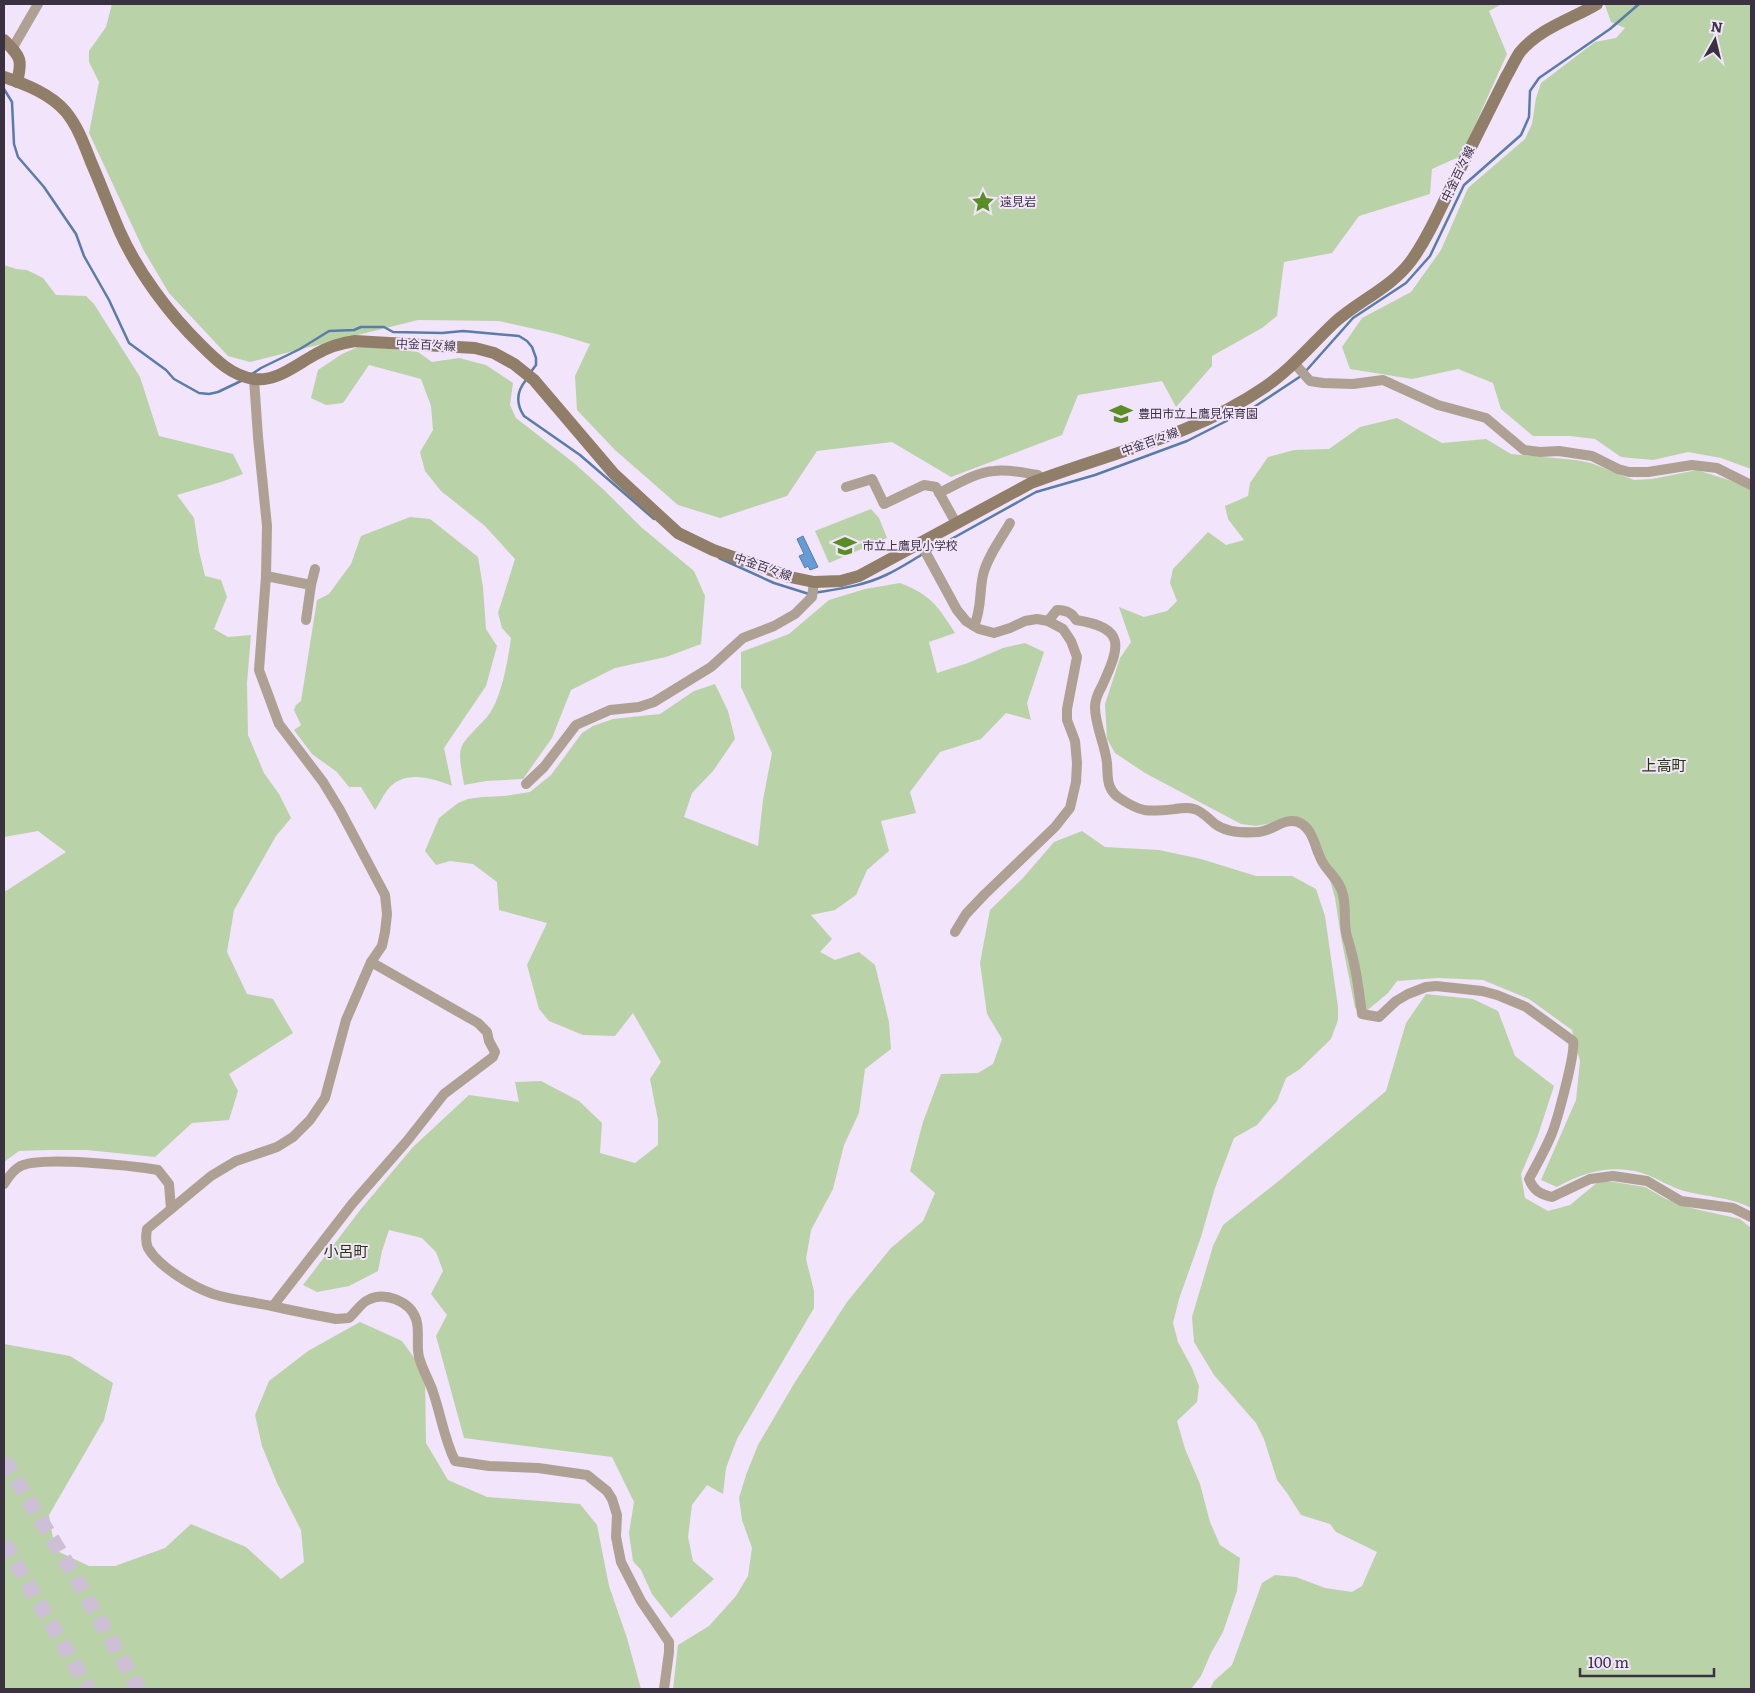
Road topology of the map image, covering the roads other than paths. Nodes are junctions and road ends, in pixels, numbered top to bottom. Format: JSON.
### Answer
{"nodes":[{"id":1,"x":38,"y":4,"type":"edge"},
{"id":2,"x":1597,"y":4,"type":"edge"},
{"id":3,"x":8,"y":44,"type":"edge"},
{"id":4,"x":9,"y":79,"type":"edge"},
{"id":5,"x":1296,"y":366,"type":"junction"},
{"id":6,"x":254,"y":379,"type":"junction"},
{"id":7,"x":1040,"y":480,"type":"junction"},
{"id":8,"x":1751,"y":484,"type":"edge"},
{"id":9,"x":846,"y":487,"type":"dead end"},
{"id":10,"x":939,"y":493,"type":"junction"},
{"id":11,"x":956,"y":523,"type":"junction"},
{"id":12,"x":1010,"y":523,"type":"dead end"},
{"id":13,"x":921,"y":544,"type":"junction"},
{"id":14,"x":315,"y":569,"type":"dead end"},
{"id":15,"x":266,"y":576,"type":"junction"},
{"id":16,"x":814,"y":584,"type":"junction"},
{"id":17,"x":311,"y":586,"type":"junction"},
{"id":18,"x":306,"y":620,"type":"dead end"},
{"id":19,"x":1048,"y":621,"type":"junction"},
{"id":20,"x":974,"y":626,"type":"junction"},
{"id":21,"x":526,"y":784,"type":"dead end"},
{"id":22,"x":955,"y":932,"type":"dead end"},
{"id":23,"x":372,"y":962,"type":"junction"},
{"id":24,"x":4,"y":1184,"type":"edge"},
{"id":25,"x":172,"y":1209,"type":"junction"},
{"id":26,"x":1751,"y":1217,"type":"edge"},
{"id":27,"x":272,"y":1306,"type":"junction"},
{"id":28,"x":664,"y":1689,"type":"edge"}],
"edges":[{"from":1,"to":3,"type":"street"},
{"from":2,"to":5,"type":"main road","name":"中金百々線"},
{"from":3,"to":4,"type":"main road"},
{"from":4,"to":6,"type":"main road","name":"中金百々線"},
{"from":5,"to":7,"type":"main road","name":"中金百々線"},
{"from":5,"to":8,"type":"street"},
{"from":6,"to":15,"type":"street"},
{"from":6,"to":16,"type":"main road","name":"中金百々線"},
{"from":7,"to":10,"type":"street"},
{"from":7,"to":11,"type":"main road","name":"中金百々線"},
{"from":9,"to":10,"type":"street"},
{"from":10,"to":11,"type":"street"},
{"from":11,"to":13,"type":"main road","name":"中金百々線"},
{"from":12,"to":20,"type":"street"},
{"from":13,"to":16,"type":"main road","name":"中金百々線"},
{"from":13,"to":20,"type":"street"},
{"from":14,"to":17,"type":"street"},
{"from":15,"to":17,"type":"street"},
{"from":15,"to":23,"type":"street"},
{"from":16,"to":21,"type":"street"},
{"from":17,"to":18,"type":"street"},
{"from":19,"to":20,"type":"street"},
{"from":19,"to":22,"type":"street"},
{"from":19,"to":26,"type":"street"},
{"from":23,"to":25,"type":"street"},
{"from":23,"to":27,"type":"street"},
{"from":24,"to":25,"type":"street"},
{"from":25,"to":27,"type":"street"},
{"from":27,"to":28,"type":"street"}]}
